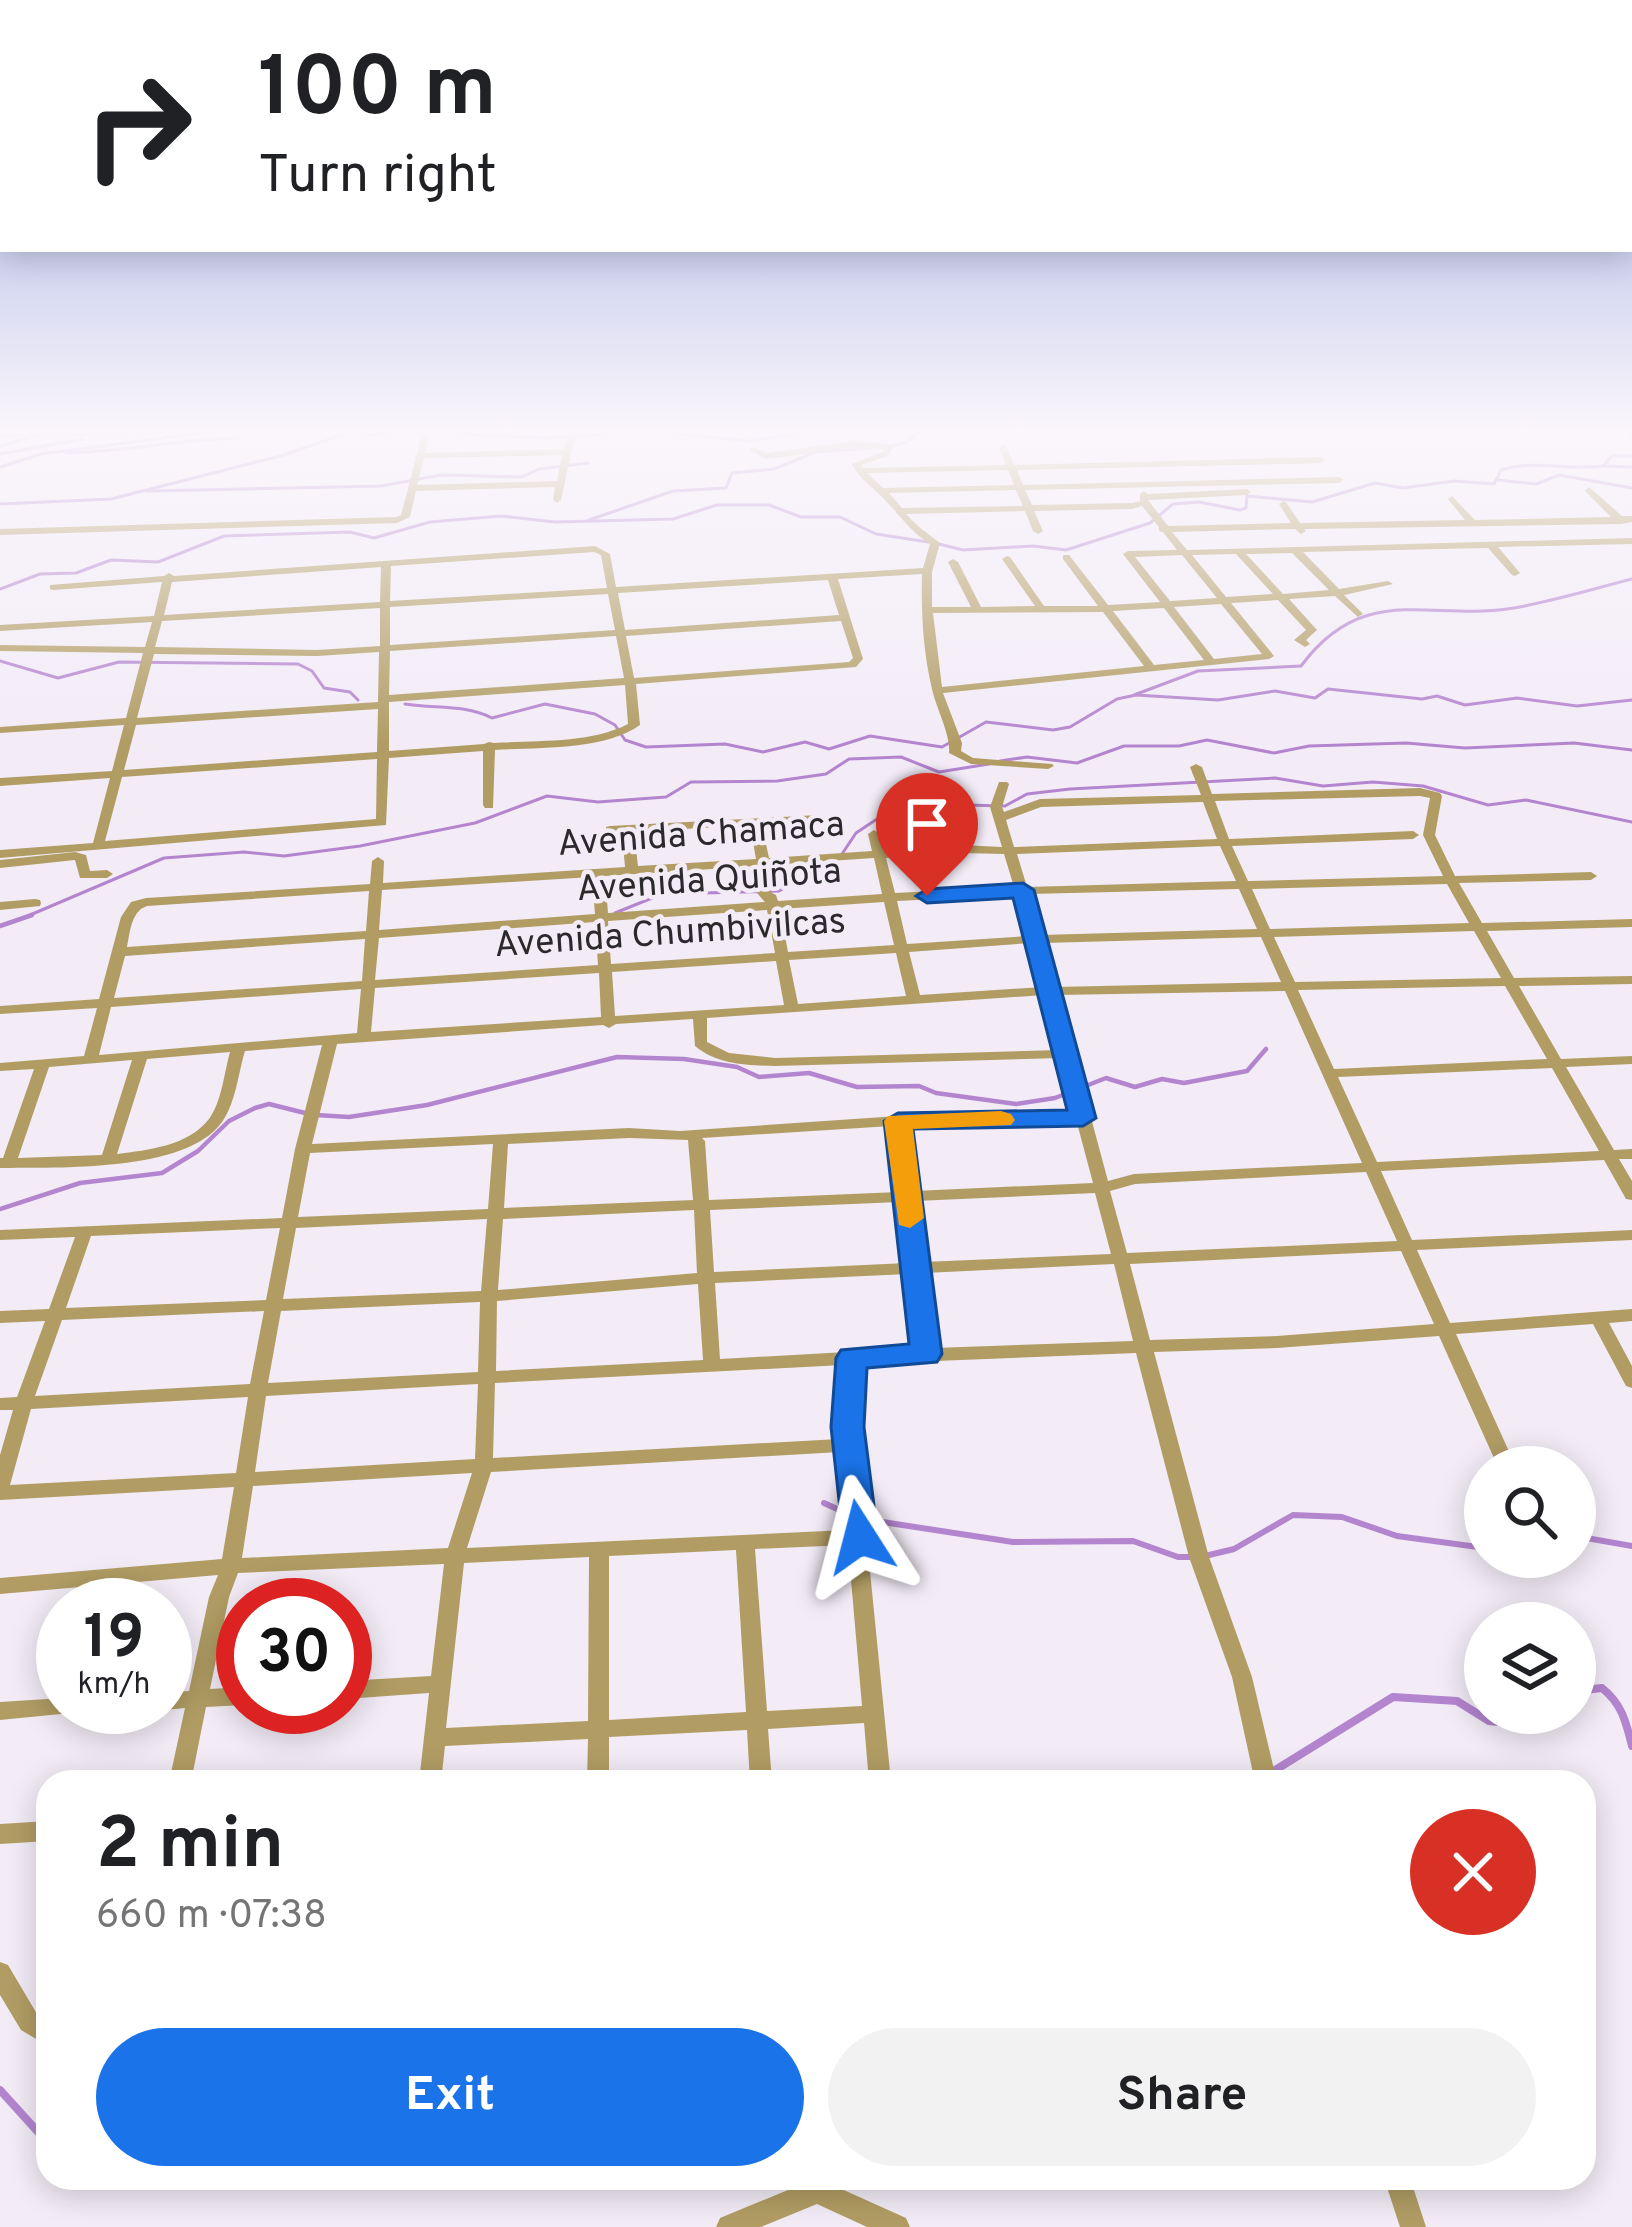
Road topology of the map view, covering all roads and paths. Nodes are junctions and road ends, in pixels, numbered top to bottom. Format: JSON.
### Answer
{"nodes":[{"id":1,"x":921,"y":534,"type":"edge"},
{"id":2,"x":1166,"y":534,"type":"edge"},
{"id":3,"x":1303,"y":534,"type":"edge"},
{"id":4,"x":1482,"y":534,"type":"edge"},
{"id":5,"x":1632,"y":536,"type":"edge"},
{"id":6,"x":1491,"y":544,"type":"junction"},
{"id":7,"x":1294,"y":549,"type":"junction"},
{"id":8,"x":1312,"y":549,"type":"junction"},
{"id":9,"x":1238,"y":550,"type":"junction"},
{"id":10,"x":1182,"y":552,"type":"junction"},
{"id":11,"x":1066,"y":557,"type":"dead end"},
{"id":12,"x":1007,"y":559,"type":"dead end"},
{"id":13,"x":386,"y":562,"type":"junction"},
{"id":14,"x":952,"y":562,"type":"dead end"},
{"id":15,"x":927,"y":571,"type":"junction"},
{"id":16,"x":1514,"y":573,"type":"dead end"},
{"id":17,"x":169,"y":575,"type":"junction"},
{"id":18,"x":832,"y":576,"type":"junction"},
{"id":19,"x":1388,"y":584,"type":"dead end"},
{"id":20,"x":53,"y":586,"type":"dead end"},
{"id":21,"x":612,"y":590,"type":"junction"},
{"id":22,"x":1337,"y":592,"type":"junction"},
{"id":23,"x":1281,"y":597,"type":"junction"},
{"id":24,"x":1222,"y":601,"type":"junction"},
{"id":25,"x":386,"y":604,"type":"junction"},
{"id":26,"x":1167,"y":605,"type":"junction"},
{"id":27,"x":977,"y":609,"type":"junction"},
{"id":28,"x":1106,"y":609,"type":"junction"},
{"id":29,"x":928,"y":610,"type":"junction"},
{"id":30,"x":1042,"y":610,"type":"junction"},
{"id":31,"x":1358,"y":614,"type":"dead end"},
{"id":32,"x":158,"y":618,"type":"junction"},
{"id":33,"x":847,"y":618,"type":"junction"},
{"id":34,"x":0,"y":628,"type":"edge"},
{"id":35,"x":620,"y":633,"type":"junction"},
{"id":36,"x":1305,"y":644,"type":"dead end"},
{"id":37,"x":0,"y":648,"type":"edge"},
{"id":38,"x":147,"y":649,"type":"junction"},
{"id":39,"x":386,"y":649,"type":"junction"},
{"id":40,"x":1212,"y":663,"type":"junction"},
{"id":41,"x":1152,"y":669,"type":"junction"},
{"id":42,"x":626,"y":680,"type":"junction"},
{"id":43,"x":940,"y":690,"type":"junction"},
{"id":44,"x":385,"y":702,"type":"junction"},
{"id":45,"x":130,"y":721,"type":"junction"},
{"id":46,"x":0,"y":730,"type":"edge"},
{"id":47,"x":489,"y":746,"type":"junction"},
{"id":48,"x":386,"y":754,"type":"junction"},
{"id":49,"x":1048,"y":766,"type":"dead end"},
{"id":50,"x":1196,"y":767,"type":"dead end"},
{"id":51,"x":118,"y":774,"type":"junction"},
{"id":52,"x":0,"y":782,"type":"edge"},
{"id":53,"x":1004,"y":784,"type":"dead end"},
{"id":54,"x":1206,"y":798,"type":"junction"},
{"id":55,"x":489,"y":805,"type":"dead end"},
{"id":56,"x":816,"y":818,"type":"dead end"},
{"id":57,"x":999,"y":818,"type":"junction"},
{"id":58,"x":755,"y":823,"type":"junction"},
{"id":59,"x":610,"y":830,"type":"dead end"},
{"id":60,"x":628,"y":830,"type":"junction"},
{"id":61,"x":874,"y":834,"type":"dead end"},
{"id":62,"x":1413,"y":835,"type":"dead end"},
{"id":63,"x":1224,"y":841,"type":"junction"},
{"id":64,"x":98,"y":846,"type":"junction"},
{"id":65,"x":1010,"y":851,"type":"junction"},
{"id":66,"x":0,"y":854,"type":"edge"},
{"id":67,"x":880,"y":855,"type":"junction"},
{"id":68,"x":379,"y":861,"type":"dead end"},
{"id":69,"x":763,"y":861,"type":"junction"},
{"id":70,"x":0,"y":864,"type":"edge"},
{"id":71,"x":632,"y":870,"type":"junction"},
{"id":72,"x":598,"y":872,"type":"junction"},
{"id":73,"x":107,"y":874,"type":"dead end"},
{"id":74,"x":1591,"y":876,"type":"dead end"},
{"id":75,"x":1451,"y":880,"type":"junction"},
{"id":76,"x":1247,"y":885,"type":"junction"},
{"id":77,"x":374,"y":887,"type":"junction"},
{"id":78,"x":1023,"y":890,"type":"junction"},
{"id":79,"x":889,"y":900,"type":"junction"},
{"id":80,"x":35,"y":903,"type":"dead end"},
{"id":81,"x":0,"y":906,"type":"edge"},
{"id":82,"x":772,"y":906,"type":"junction"},
{"id":83,"x":599,"y":920,"type":"junction"},
{"id":84,"x":1632,"y":923,"type":"edge"},
{"id":85,"x":1475,"y":925,"type":"junction"},
{"id":86,"x":1269,"y":932,"type":"junction"},
{"id":87,"x":370,"y":935,"type":"junction"},
{"id":88,"x":1036,"y":939,"type":"junction"},
{"id":89,"x":898,"y":950,"type":"junction"},
{"id":90,"x":119,"y":952,"type":"junction"},
{"id":91,"x":781,"y":956,"type":"junction"},
{"id":92,"x":604,"y":970,"type":"junction"},
{"id":93,"x":1632,"y":980,"type":"edge"},
{"id":94,"x":1508,"y":982,"type":"junction"},
{"id":95,"x":369,"y":985,"type":"junction"},
{"id":96,"x":1293,"y":986,"type":"junction"},
{"id":97,"x":1048,"y":991,"type":"junction"},
{"id":98,"x":914,"y":1000,"type":"junction"},
{"id":99,"x":103,"y":1004,"type":"junction"},
{"id":100,"x":792,"y":1009,"type":"junction"},
{"id":101,"x":0,"y":1010,"type":"edge"},
{"id":102,"x":700,"y":1016,"type":"junction"},
{"id":103,"x":609,"y":1024,"type":"junction"},
{"id":104,"x":364,"y":1037,"type":"junction"},
{"id":105,"x":329,"y":1042,"type":"junction"},
{"id":106,"x":238,"y":1050,"type":"junction"},
{"id":107,"x":1065,"y":1054,"type":"junction"},
{"id":108,"x":140,"y":1058,"type":"junction"},
{"id":109,"x":89,"y":1060,"type":"junction"},
{"id":110,"x":1632,"y":1060,"type":"edge"},
{"id":111,"x":1555,"y":1063,"type":"junction"},
{"id":112,"x":43,"y":1064,"type":"junction"},
{"id":113,"x":0,"y":1067,"type":"edge"},
{"id":114,"x":1332,"y":1073,"type":"junction"},
{"id":115,"x":1083,"y":1118,"type":"junction"},
{"id":116,"x":898,"y":1121,"type":"junction"},
{"id":117,"x":685,"y":1133,"type":"junction"},
{"id":118,"x":502,"y":1139,"type":"junction"},
{"id":119,"x":303,"y":1149,"type":"junction"},
{"id":120,"x":1632,"y":1154,"type":"edge"},
{"id":121,"x":1609,"y":1155,"type":"junction"},
{"id":122,"x":109,"y":1156,"type":"junction"},
{"id":123,"x":5,"y":1163,"type":"edge"},
{"id":124,"x":1373,"y":1165,"type":"junction"},
{"id":125,"x":1102,"y":1188,"type":"junction"},
{"id":126,"x":907,"y":1196,"type":"junction"},
{"id":127,"x":1632,"y":1196,"type":"edge"},
{"id":128,"x":698,"y":1206,"type":"junction"},
{"id":129,"x":497,"y":1213,"type":"junction"},
{"id":130,"x":289,"y":1222,"type":"junction"},
{"id":131,"x":85,"y":1231,"type":"junction"},
{"id":132,"x":0,"y":1235,"type":"edge"},
{"id":133,"x":1632,"y":1235,"type":"edge"},
{"id":134,"x":1409,"y":1246,"type":"junction"},
{"id":135,"x":1121,"y":1262,"type":"junction"},
{"id":136,"x":916,"y":1269,"type":"junction"},
{"id":137,"x":704,"y":1278,"type":"junction"},
{"id":138,"x":489,"y":1296,"type":"junction"},
{"id":139,"x":274,"y":1304,"type":"junction"},
{"id":140,"x":55,"y":1315,"type":"junction"},
{"id":141,"x":1632,"y":1315,"type":"edge"},
{"id":142,"x":0,"y":1317,"type":"edge"},
{"id":143,"x":1598,"y":1318,"type":"junction"},
{"id":144,"x":1446,"y":1331,"type":"junction"},
{"id":145,"x":1143,"y":1348,"type":"junction"},
{"id":146,"x":926,"y":1354,"type":"junction"},
{"id":147,"x":852,"y":1358,"type":"junction"},
{"id":148,"x":712,"y":1367,"type":"junction"},
{"id":149,"x":487,"y":1378,"type":"junction"},
{"id":150,"x":1632,"y":1382,"type":"edge"},
{"id":151,"x":257,"y":1390,"type":"junction"},
{"id":152,"x":24,"y":1403,"type":"junction"},
{"id":153,"x":0,"y":1404,"type":"edge"},
{"id":154,"x":849,"y":1445,"type":"junction"},
{"id":155,"x":1498,"y":1446,"type":"edge"},
{"id":156,"x":484,"y":1466,"type":"junction"},
{"id":157,"x":244,"y":1480,"type":"junction"},
{"id":158,"x":0,"y":1490,"type":"edge"},
{"id":159,"x":860,"y":1537,"type":"junction"},
{"id":160,"x":745,"y":1542,"type":"junction"},
{"id":161,"x":599,"y":1549,"type":"junction"},
{"id":162,"x":455,"y":1556,"type":"junction"},
{"id":163,"x":231,"y":1566,"type":"junction"},
{"id":164,"x":0,"y":1586,"type":"edge"},
{"id":165,"x":441,"y":1684,"type":"junction"},
{"id":166,"x":372,"y":1688,"type":"edge"},
{"id":167,"x":216,"y":1698,"type":"edge"},
{"id":168,"x":192,"y":1699,"type":"edge"},
{"id":169,"x":198,"y":1699,"type":"junction"},
{"id":170,"x":36,"y":1709,"type":"edge"},
{"id":171,"x":0,"y":1711,"type":"edge"},
{"id":172,"x":874,"y":1714,"type":"junction"},
{"id":173,"x":757,"y":1720,"type":"junction"},
{"id":174,"x":598,"y":1729,"type":"junction"},
{"id":175,"x":435,"y":1738,"type":"junction"},
{"id":176,"x":183,"y":1770,"type":"edge"},
{"id":177,"x":431,"y":1770,"type":"edge"},
{"id":178,"x":598,"y":1770,"type":"edge"},
{"id":179,"x":760,"y":1770,"type":"edge"},
{"id":180,"x":879,"y":1770,"type":"edge"},
{"id":181,"x":1263,"y":1770,"type":"edge"},
{"id":182,"x":36,"y":1832,"type":"edge"},
{"id":183,"x":0,"y":1834,"type":"edge"},
{"id":184,"x":0,"y":1972,"type":"edge"},
{"id":185,"x":36,"y":2026,"type":"edge"},
{"id":186,"x":1400,"y":2190,"type":"edge"},
{"id":187,"x":729,"y":2227,"type":"edge"},
{"id":188,"x":897,"y":2227,"type":"edge"},
{"id":189,"x":1413,"y":2227,"type":"edge"}],
"edges":[{"from":1,"to":15,"type":"street"},
{"from":2,"to":10,"type":"street"},
{"from":3,"to":8,"type":"street"},
{"from":4,"to":6,"type":"street"},
{"from":5,"to":6,"type":"street"},
{"from":6,"to":8,"type":"street"},
{"from":6,"to":16,"type":"street"},
{"from":7,"to":8,"type":"street"},
{"from":7,"to":9,"type":"street"},
{"from":7,"to":22,"type":"street"},
{"from":9,"to":10,"type":"street"},
{"from":9,"to":23,"type":"street"},
{"from":10,"to":24,"type":"street"},
{"from":10,"to":26,"type":"street"},
{"from":11,"to":28,"type":"street"},
{"from":12,"to":30,"type":"street"},
{"from":13,"to":17,"type":"street"},
{"from":13,"to":21,"type":"street"},
{"from":13,"to":25,"type":"street"},
{"from":14,"to":27,"type":"street"},
{"from":15,"to":18,"type":"street"},
{"from":15,"to":29,"type":"street"},
{"from":17,"to":20,"type":"street"},
{"from":17,"to":32,"type":"street"},
{"from":18,"to":21,"type":"street"},
{"from":18,"to":33,"type":"street"},
{"from":19,"to":22,"type":"street"},
{"from":21,"to":25,"type":"street"},
{"from":21,"to":35,"type":"street"},
{"from":22,"to":23,"type":"street"},
{"from":22,"to":31,"type":"street"},
{"from":23,"to":24,"type":"street"},
{"from":23,"to":36,"type":"street"},
{"from":24,"to":26,"type":"street"},
{"from":24,"to":40,"type":"street"},
{"from":25,"to":32,"type":"street"},
{"from":25,"to":39,"type":"street"},
{"from":26,"to":28,"type":"street"},
{"from":26,"to":40,"type":"street"},
{"from":27,"to":29,"type":"street"},
{"from":27,"to":30,"type":"street"},
{"from":28,"to":30,"type":"street"},
{"from":28,"to":41,"type":"street"},
{"from":29,"to":43,"type":"street"},
{"from":32,"to":34,"type":"street"},
{"from":32,"to":38,"type":"street"},
{"from":33,"to":35,"type":"street"},
{"from":33,"to":42,"type":"street"},
{"from":35,"to":39,"type":"street"},
{"from":35,"to":42,"type":"street"},
{"from":37,"to":38,"type":"street"},
{"from":38,"to":39,"type":"street"},
{"from":38,"to":45,"type":"street"},
{"from":39,"to":44,"type":"street"},
{"from":40,"to":41,"type":"street"},
{"from":41,"to":43,"type":"street"},
{"from":42,"to":44,"type":"street"},
{"from":42,"to":47,"type":"street"},
{"from":43,"to":49,"type":"street"},
{"from":44,"to":45,"type":"street"},
{"from":44,"to":48,"type":"street"},
{"from":45,"to":46,"type":"street"},
{"from":45,"to":51,"type":"street"},
{"from":47,"to":48,"type":"street"},
{"from":47,"to":55,"type":"street"},
{"from":48,"to":51,"type":"street"},
{"from":48,"to":64,"type":"street"},
{"from":50,"to":54,"type":"street"},
{"from":51,"to":52,"type":"street"},
{"from":51,"to":64,"type":"street"},
{"from":53,"to":57,"type":"street"},
{"from":54,"to":57,"type":"street"},
{"from":54,"to":63,"type":"street"},
{"from":54,"to":75,"type":"street"},
{"from":56,"to":58,"type":"street"},
{"from":57,"to":65,"type":"street"},
{"from":58,"to":60,"type":"street"},
{"from":58,"to":69,"type":"street"},
{"from":59,"to":60,"type":"street"},
{"from":60,"to":71,"type":"street"},
{"from":61,"to":67,"type":"street"},
{"from":62,"to":63,"type":"street","name":"Avenida Chamaca"},
{"from":63,"to":65,"type":"street","name":"Avenida Chamaca"},
{"from":63,"to":76,"type":"street"},
{"from":64,"to":66,"type":"street"},
{"from":65,"to":67,"type":"street","name":"Avenida Chamaca"},
{"from":65,"to":78,"type":"street"},
{"from":67,"to":69,"type":"street","name":"Avenida Chamaca"},
{"from":67,"to":79,"type":"street"},
{"from":68,"to":77,"type":"street"},
{"from":69,"to":71,"type":"street","name":"Avenida Chamaca"},
{"from":69,"to":82,"type":"street"},
{"from":70,"to":73,"type":"street"},
{"from":71,"to":72,"type":"street","name":"Avenida Chamaca"},
{"from":72,"to":77,"type":"street","name":"Avenida Chamaca"},
{"from":72,"to":83,"type":"street"},
{"from":74,"to":75,"type":"street","name":"Avenida Quiñota"},
{"from":75,"to":76,"type":"street","name":"Avenida Quiñota"},
{"from":75,"to":85,"type":"street"},
{"from":76,"to":78,"type":"street","name":"Avenida Quiñota"},
{"from":76,"to":86,"type":"street"},
{"from":77,"to":87,"type":"street"},
{"from":77,"to":90,"type":"street","name":"Avenida Chamaca"},
{"from":78,"to":79,"type":"street","name":"Avenida Quiñota"},
{"from":78,"to":88,"type":"street"},
{"from":79,"to":82,"type":"street","name":"Avenida Quiñota"},
{"from":79,"to":89,"type":"street"},
{"from":80,"to":81,"type":"street"},
{"from":82,"to":83,"type":"street","name":"Avenida Quiñota"},
{"from":82,"to":91,"type":"street"},
{"from":83,"to":87,"type":"street","name":"Avenida Quiñota"},
{"from":83,"to":92,"type":"street"},
{"from":84,"to":85,"type":"street","name":"Avenida Chumbivilcas"},
{"from":85,"to":86,"type":"street","name":"Avenida Chumbivilcas"},
{"from":85,"to":94,"type":"street"},
{"from":86,"to":88,"type":"street","name":"Avenida Chumbivilcas"},
{"from":86,"to":96,"type":"street"},
{"from":87,"to":90,"type":"street","name":"Avenida Quiñota"},
{"from":87,"to":95,"type":"street"},
{"from":88,"to":89,"type":"street","name":"Avenida Chumbivilcas"},
{"from":88,"to":97,"type":"street"},
{"from":89,"to":91,"type":"street","name":"Avenida Chumbivilcas"},
{"from":89,"to":98,"type":"street"},
{"from":90,"to":99,"type":"street"},
{"from":91,"to":92,"type":"street","name":"Avenida Chumbivilcas"},
{"from":91,"to":100,"type":"street"},
{"from":92,"to":95,"type":"street","name":"Avenida Chumbivilcas"},
{"from":92,"to":103,"type":"street"},
{"from":93,"to":94,"type":"street"},
{"from":94,"to":96,"type":"street"},
{"from":94,"to":111,"type":"street"},
{"from":95,"to":99,"type":"street","name":"Avenida Chumbivilcas"},
{"from":95,"to":104,"type":"street"},
{"from":96,"to":97,"type":"street"},
{"from":96,"to":114,"type":"street"},
{"from":97,"to":98,"type":"street"},
{"from":97,"to":107,"type":"street"},
{"from":98,"to":100,"type":"street"},
{"from":99,"to":101,"type":"street","name":"Avenida Chumbivilcas"},
{"from":99,"to":109,"type":"street"},
{"from":100,"to":102,"type":"street"},
{"from":102,"to":103,"type":"street"},
{"from":102,"to":107,"type":"street"},
{"from":103,"to":104,"type":"street"},
{"from":104,"to":105,"type":"street"},
{"from":105,"to":106,"type":"street"},
{"from":105,"to":119,"type":"street"},
{"from":106,"to":108,"type":"street"},
{"from":106,"to":122,"type":"street"},
{"from":107,"to":115,"type":"street"},
{"from":108,"to":109,"type":"street"},
{"from":108,"to":122,"type":"street"},
{"from":109,"to":112,"type":"street"},
{"from":110,"to":111,"type":"street"},
{"from":111,"to":114,"type":"street"},
{"from":111,"to":121,"type":"street"},
{"from":112,"to":113,"type":"street"},
{"from":112,"to":123,"type":"street"},
{"from":114,"to":124,"type":"street"},
{"from":115,"to":116,"type":"street"},
{"from":115,"to":125,"type":"street"},
{"from":116,"to":117,"type":"street"},
{"from":116,"to":126,"type":"street"},
{"from":117,"to":118,"type":"street"},
{"from":117,"to":128,"type":"street"},
{"from":118,"to":119,"type":"street"},
{"from":118,"to":129,"type":"street"},
{"from":119,"to":130,"type":"street"},
{"from":120,"to":121,"type":"street"},
{"from":121,"to":124,"type":"street"},
{"from":121,"to":127,"type":"street"},
{"from":122,"to":123,"type":"street"},
{"from":124,"to":125,"type":"street"},
{"from":124,"to":134,"type":"street"},
{"from":125,"to":126,"type":"street"},
{"from":125,"to":135,"type":"street"},
{"from":126,"to":128,"type":"street"},
{"from":126,"to":136,"type":"street"},
{"from":128,"to":129,"type":"street"},
{"from":128,"to":137,"type":"street"},
{"from":129,"to":130,"type":"street"},
{"from":129,"to":138,"type":"street"},
{"from":130,"to":131,"type":"street"},
{"from":130,"to":139,"type":"street"},
{"from":131,"to":132,"type":"street"},
{"from":131,"to":140,"type":"street"},
{"from":133,"to":134,"type":"street"},
{"from":134,"to":135,"type":"street"},
{"from":134,"to":144,"type":"street"},
{"from":135,"to":136,"type":"street"},
{"from":135,"to":145,"type":"street"},
{"from":136,"to":137,"type":"street"},
{"from":136,"to":146,"type":"street"},
{"from":137,"to":138,"type":"street"},
{"from":137,"to":148,"type":"street"},
{"from":138,"to":139,"type":"street"},
{"from":138,"to":149,"type":"street"},
{"from":139,"to":140,"type":"street"},
{"from":139,"to":151,"type":"street"},
{"from":140,"to":142,"type":"street"},
{"from":140,"to":152,"type":"street"},
{"from":141,"to":143,"type":"street"},
{"from":143,"to":144,"type":"street"},
{"from":143,"to":150,"type":"street"},
{"from":144,"to":145,"type":"street"},
{"from":144,"to":155,"type":"street"},
{"from":145,"to":146,"type":"street"},
{"from":145,"to":181,"type":"street"},
{"from":146,"to":147,"type":"street"},
{"from":147,"to":148,"type":"street"},
{"from":147,"to":154,"type":"street"},
{"from":148,"to":149,"type":"street"},
{"from":149,"to":151,"type":"street"},
{"from":149,"to":156,"type":"street"},
{"from":151,"to":152,"type":"street"},
{"from":151,"to":157,"type":"street"},
{"from":152,"to":153,"type":"street"},
{"from":152,"to":158,"type":"street"},
{"from":154,"to":156,"type":"street"},
{"from":154,"to":159,"type":"street"},
{"from":156,"to":157,"type":"street"},
{"from":156,"to":162,"type":"street"},
{"from":157,"to":158,"type":"street"},
{"from":157,"to":163,"type":"street"},
{"from":159,"to":160,"type":"street"},
{"from":159,"to":172,"type":"street"},
{"from":160,"to":161,"type":"street"},
{"from":160,"to":173,"type":"street"},
{"from":161,"to":162,"type":"street"},
{"from":161,"to":174,"type":"street"},
{"from":162,"to":163,"type":"street"},
{"from":162,"to":165,"type":"street"},
{"from":163,"to":164,"type":"street"},
{"from":163,"to":169,"type":"street"},
{"from":165,"to":166,"type":"street"},
{"from":165,"to":175,"type":"street"},
{"from":167,"to":169,"type":"street"},
{"from":168,"to":169,"type":"street"},
{"from":169,"to":176,"type":"street"},
{"from":170,"to":171,"type":"street"},
{"from":172,"to":173,"type":"street"},
{"from":172,"to":180,"type":"street"},
{"from":173,"to":174,"type":"street"},
{"from":173,"to":179,"type":"street"},
{"from":174,"to":175,"type":"street"},
{"from":174,"to":178,"type":"street"},
{"from":175,"to":177,"type":"street"},
{"from":182,"to":183,"type":"street"},
{"from":184,"to":185,"type":"street"},
{"from":186,"to":189,"type":"street"},
{"from":187,"to":188,"type":"street"}]}
